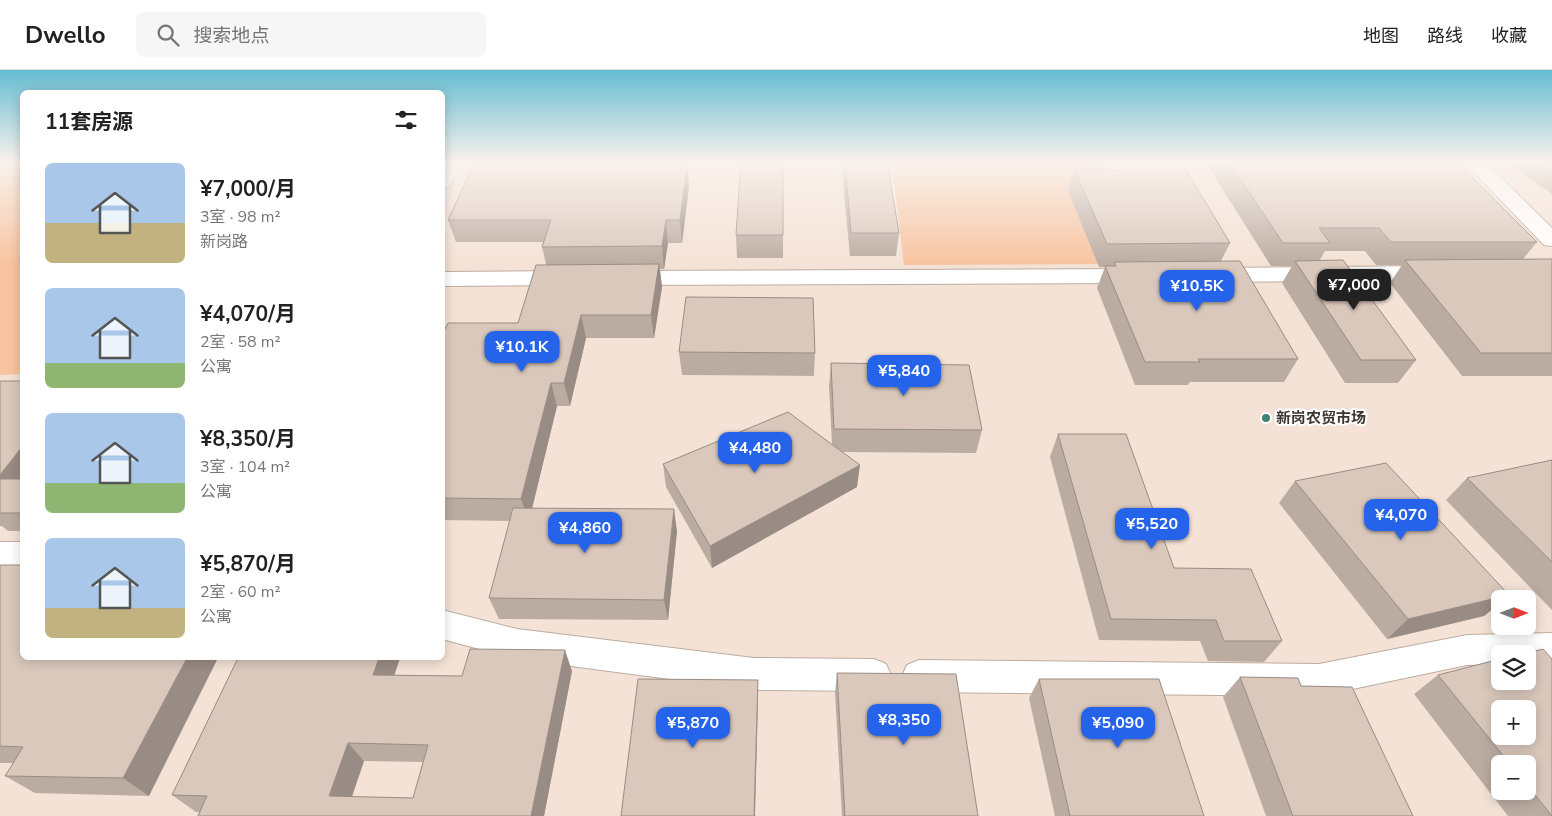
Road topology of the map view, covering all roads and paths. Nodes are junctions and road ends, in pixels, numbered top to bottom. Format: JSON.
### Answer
{"nodes":[{"id":1,"x":1509,"y":197,"type":"edge"},
{"id":2,"x":1552,"y":240,"type":"edge"},
{"id":3,"x":1453,"y":273,"type":"edge"},
{"id":4,"x":1185,"y":275,"type":"edge"},
{"id":5,"x":1156,"y":276,"type":"edge"},
{"id":6,"x":445,"y":279,"type":"edge"},
{"id":7,"x":0,"y":555,"type":"edge"},
{"id":8,"x":20,"y":555,"type":"edge"},
{"id":9,"x":445,"y":625,"type":"edge"},
{"id":10,"x":1552,"y":648,"type":"edge"}],
"edges":[{"from":1,"to":2,"type":"street"},
{"from":3,"to":4,"type":"street"},
{"from":5,"to":6,"type":"street"},
{"from":7,"to":8,"type":"street"},
{"from":9,"to":10,"type":"street"}]}
